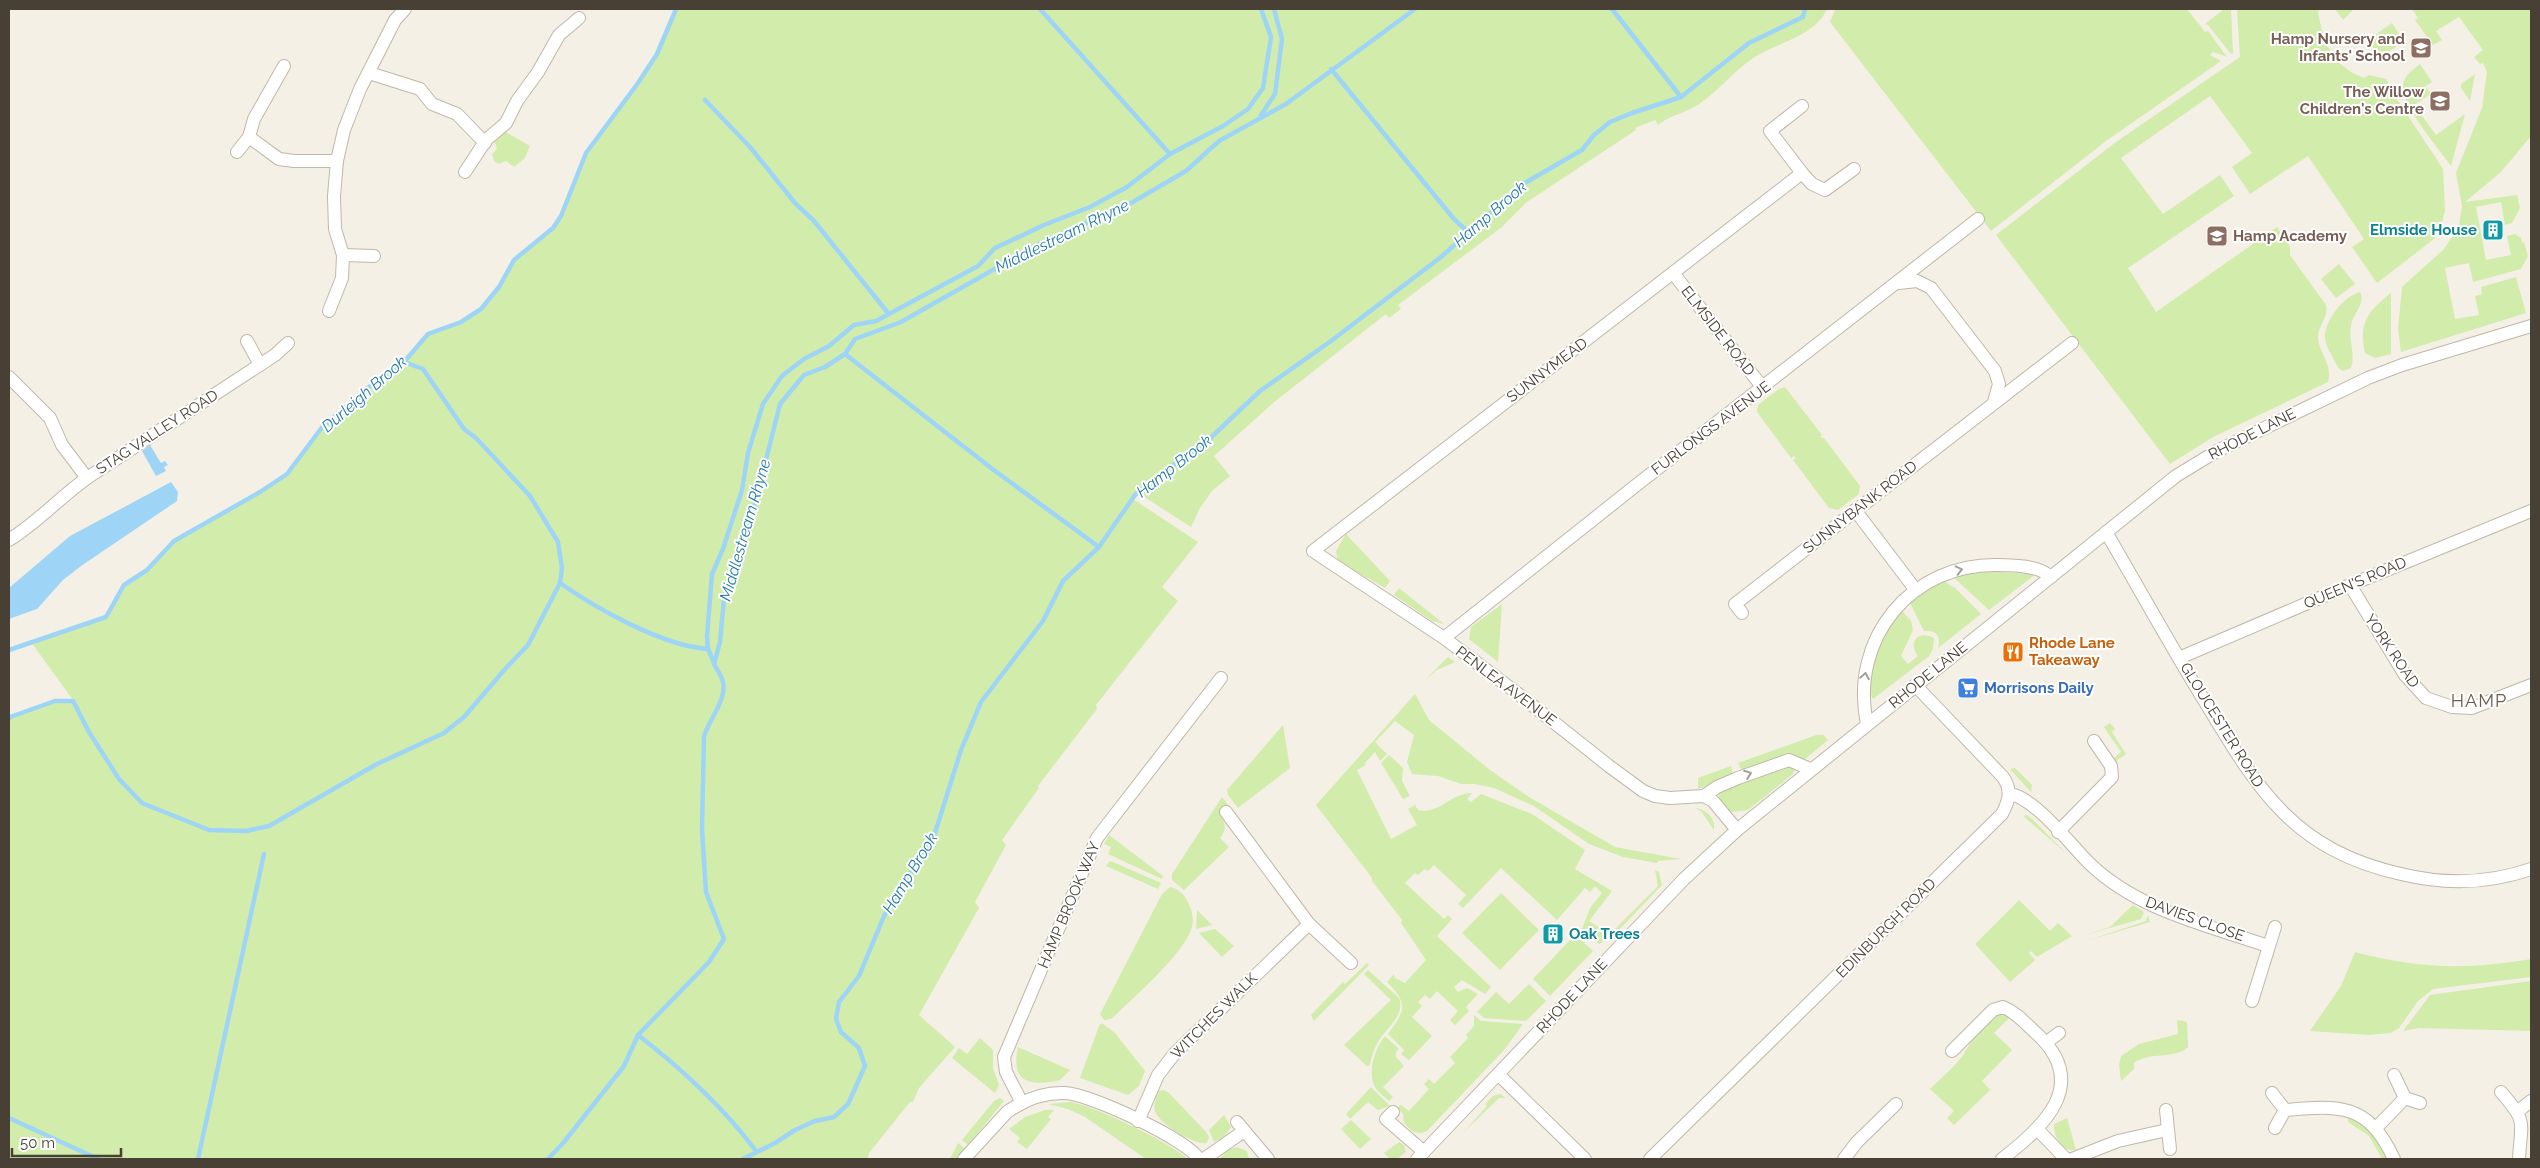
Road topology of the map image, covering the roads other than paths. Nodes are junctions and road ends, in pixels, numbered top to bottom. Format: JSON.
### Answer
{"nodes":[{"id":1,"x":400,"y":10,"type":"edge"},
{"id":2,"x":579,"y":18,"type":"dead end"},
{"id":3,"x":284,"y":66,"type":"dead end"},
{"id":4,"x":369,"y":73,"type":"junction"},
{"id":5,"x":1802,"y":106,"type":"dead end"},
{"id":6,"x":248,"y":137,"type":"junction"},
{"id":7,"x":485,"y":143,"type":"junction"},
{"id":8,"x":237,"y":152,"type":"dead end"},
{"id":9,"x":337,"y":161,"type":"junction"},
{"id":10,"x":1854,"y":169,"type":"dead end"},
{"id":11,"x":465,"y":172,"type":"dead end"},
{"id":12,"x":1802,"y":173,"type":"junction"},
{"id":13,"x":1978,"y":219,"type":"dead end"},
{"id":14,"x":343,"y":256,"type":"junction"},
{"id":15,"x":374,"y":256,"type":"dead end"},
{"id":16,"x":1673,"y":273,"type":"junction"},
{"id":17,"x":1899,"y":282,"type":"junction"},
{"id":18,"x":329,"y":311,"type":"dead end"},
{"id":19,"x":2531,"y":326,"type":"edge"},
{"id":20,"x":247,"y":341,"type":"dead end"},
{"id":21,"x":288,"y":342,"type":"dead end"},
{"id":22,"x":2072,"y":343,"type":"dead end"},
{"id":23,"x":260,"y":365,"type":"junction"},
{"id":24,"x":9,"y":377,"type":"edge"},
{"id":25,"x":1763,"y":388,"type":"junction"},
{"id":26,"x":1994,"y":402,"type":"junction"},
{"id":27,"x":87,"y":478,"type":"junction"},
{"id":28,"x":1855,"y":510,"type":"junction"},
{"id":29,"x":2531,"y":511,"type":"edge"},
{"id":30,"x":2106,"y":532,"type":"junction"},
{"id":31,"x":9,"y":540,"type":"edge"},
{"id":32,"x":1313,"y":551,"type":"joint"},
{"id":33,"x":2051,"y":577,"type":"junction"},
{"id":34,"x":2350,"y":585,"type":"junction"},
{"id":35,"x":1915,"y":589,"type":"junction"},
{"id":36,"x":1742,"y":613,"type":"dead end"},
{"id":37,"x":1444,"y":638,"type":"junction"},
{"id":38,"x":2179,"y":658,"type":"junction"},
{"id":39,"x":1221,"y":678,"type":"dead end"},
{"id":40,"x":2531,"y":685,"type":"edge"},
{"id":41,"x":1915,"y":686,"type":"junction"},
{"id":42,"x":1867,"y":724,"type":"junction"},
{"id":43,"x":2094,"y":742,"type":"dead end"},
{"id":44,"x":1810,"y":769,"type":"junction"},
{"id":45,"x":2010,"y":794,"type":"junction"},
{"id":46,"x":1704,"y":796,"type":"junction"},
{"id":47,"x":1226,"y":812,"type":"dead end"},
{"id":48,"x":1737,"y":830,"type":"junction"},
{"id":49,"x":2058,"y":832,"type":"junction"},
{"id":50,"x":2531,"y":869,"type":"edge"},
{"id":51,"x":1309,"y":924,"type":"junction"},
{"id":52,"x":2275,"y":927,"type":"dead end"},
{"id":53,"x":2268,"y":946,"type":"junction"},
{"id":54,"x":1350,"y":963,"type":"dead end"},
{"id":55,"x":2252,"y":1001,"type":"dead end"},
{"id":56,"x":2059,"y":1033,"type":"dead end"},
{"id":57,"x":2047,"y":1042,"type":"junction"},
{"id":58,"x":1952,"y":1051,"type":"dead end"},
{"id":59,"x":1499,"y":1075,"type":"junction"},
{"id":60,"x":2394,"y":1075,"type":"dead end"},
{"id":61,"x":2501,"y":1092,"type":"dead end"},
{"id":62,"x":2272,"y":1093,"type":"dead end"},
{"id":63,"x":2404,"y":1098,"type":"junction"},
{"id":64,"x":2531,"y":1101,"type":"edge"},
{"id":65,"x":2420,"y":1102,"type":"dead end"},
{"id":66,"x":1022,"y":1103,"type":"junction"},
{"id":67,"x":1896,"y":1104,"type":"dead end"},
{"id":68,"x":2166,"y":1110,"type":"dead end"},
{"id":69,"x":2285,"y":1110,"type":"junction"},
{"id":70,"x":2518,"y":1111,"type":"junction"},
{"id":71,"x":1394,"y":1112,"type":"dead end"},
{"id":72,"x":1138,"y":1120,"type":"junction"},
{"id":73,"x":2275,"y":1128,"type":"dead end"},
{"id":74,"x":2376,"y":1128,"type":"junction"},
{"id":75,"x":2038,"y":1130,"type":"junction"},
{"id":76,"x":2167,"y":1130,"type":"junction"},
{"id":77,"x":2170,"y":1149,"type":"dead end"},
{"id":78,"x":1420,"y":1156,"type":"edge"},
{"id":79,"x":964,"y":1159,"type":"edge"},
{"id":80,"x":1199,"y":1159,"type":"edge"},
{"id":81,"x":1204,"y":1159,"type":"edge"},
{"id":82,"x":1268,"y":1159,"type":"edge"},
{"id":83,"x":1585,"y":1159,"type":"edge"},
{"id":84,"x":1650,"y":1159,"type":"edge"},
{"id":85,"x":1844,"y":1159,"type":"edge"},
{"id":86,"x":2002,"y":1159,"type":"edge"},
{"id":87,"x":2066,"y":1159,"type":"edge"},
{"id":88,"x":2072,"y":1159,"type":"edge"},
{"id":89,"x":2394,"y":1159,"type":"edge"},
{"id":90,"x":2519,"y":1159,"type":"edge"}],
"edges":[{"from":1,"to":4,"type":"street"},
{"from":2,"to":7,"type":"street"},
{"from":3,"to":6,"type":"street"},
{"from":4,"to":7,"type":"street"},
{"from":4,"to":9,"type":"street"},
{"from":5,"to":12,"type":"street"},
{"from":6,"to":8,"type":"street"},
{"from":6,"to":9,"type":"street"},
{"from":7,"to":11,"type":"street"},
{"from":9,"to":14,"type":"street"},
{"from":10,"to":12,"type":"street"},
{"from":12,"to":16,"type":"street","name":"SUNNYMEAD"},
{"from":13,"to":17,"type":"street","name":"FURLONGS AVENUE"},
{"from":14,"to":15,"type":"street"},
{"from":14,"to":18,"type":"street"},
{"from":16,"to":25,"type":"street","name":"ELMSIDE ROAD"},
{"from":16,"to":32,"type":"street","name":"SUNNYMEAD"},
{"from":17,"to":25,"type":"street","name":"FURLONGS AVENUE"},
{"from":17,"to":26,"type":"street"},
{"from":19,"to":30,"type":"street","name":"RHODE LANE"},
{"from":20,"to":23,"type":"street"},
{"from":21,"to":23,"type":"street","name":"STAG VALLEY ROAD"},
{"from":22,"to":26,"type":"street","name":"SUNNYBANK ROAD"},
{"from":23,"to":27,"type":"street","name":"STAG VALLEY ROAD"},
{"from":24,"to":27,"type":"street","name":"STAG VALLEY ROAD"},
{"from":25,"to":37,"type":"street","name":"FURLONGS AVENUE"},
{"from":26,"to":28,"type":"street","name":"SUNNYBANK ROAD"},
{"from":27,"to":31,"type":"street"},
{"from":28,"to":35,"type":"street"},
{"from":28,"to":36,"type":"street","name":"SUNNYBANK ROAD"},
{"from":29,"to":34,"type":"street","name":"QUEEN'S ROAD"},
{"from":30,"to":33,"type":"street","name":"RHODE LANE"},
{"from":30,"to":38,"type":"street","name":"GLOUCESTER ROAD"},
{"from":32,"to":37,"type":"street","name":"PENLEA AVENUE"},
{"from":35,"to":33,"type":"street","one_way":true},
{"from":33,"to":41,"type":"street","name":"RHODE LANE"},
{"from":34,"to":38,"type":"street","name":"QUEEN'S ROAD"},
{"from":34,"to":40,"type":"street","name":"YORK ROAD"},
{"from":42,"to":35,"type":"street","one_way":true},
{"from":37,"to":46,"type":"street","name":"PENLEA AVENUE"},
{"from":38,"to":50,"type":"street","name":"GLOUCESTER ROAD"},
{"from":39,"to":66,"type":"street","name":"HAMP BROOK WAY"},
{"from":41,"to":42,"type":"street","name":"RHODE LANE"},
{"from":41,"to":45,"type":"street"},
{"from":42,"to":44,"type":"street","name":"RHODE LANE"},
{"from":43,"to":49,"type":"street"},
{"from":46,"to":44,"type":"street","name":"PENLEA AVENUE","one_way":true},
{"from":44,"to":48,"type":"street","name":"RHODE LANE"},
{"from":45,"to":49,"type":"street","name":"DAVIES CLOSE"},
{"from":45,"to":84,"type":"street","name":"EDINBURGH ROAD"},
{"from":46,"to":48,"type":"street"},
{"from":47,"to":51,"type":"street"},
{"from":48,"to":59,"type":"street","name":"RHODE LANE"},
{"from":49,"to":53,"type":"street","name":"DAVIES CLOSE"},
{"from":51,"to":54,"type":"street"},
{"from":51,"to":72,"type":"street","name":"WITCHES WALK"},
{"from":52,"to":53,"type":"street"},
{"from":53,"to":55,"type":"street"},
{"from":56,"to":57,"type":"street"},
{"from":57,"to":58,"type":"street"},
{"from":57,"to":75,"type":"street"},
{"from":59,"to":78,"type":"street","name":"RHODE LANE"},
{"from":59,"to":83,"type":"street"},
{"from":60,"to":63,"type":"street"},
{"from":61,"to":70,"type":"street"},
{"from":62,"to":69,"type":"street"},
{"from":63,"to":65,"type":"street"},
{"from":63,"to":74,"type":"street"},
{"from":64,"to":70,"type":"street"},
{"from":66,"to":72,"type":"street"},
{"from":66,"to":79,"type":"street"},
{"from":67,"to":85,"type":"street"},
{"from":68,"to":76,"type":"street"},
{"from":69,"to":73,"type":"street"},
{"from":69,"to":74,"type":"street"},
{"from":70,"to":90,"type":"street"},
{"from":71,"to":78,"type":"street"},
{"from":72,"to":80,"type":"street"},
{"from":74,"to":89,"type":"street"},
{"from":75,"to":86,"type":"street"},
{"from":75,"to":87,"type":"street"},
{"from":76,"to":77,"type":"street"},
{"from":76,"to":88,"type":"street"},
{"from":81,"to":82,"type":"street"}]}
